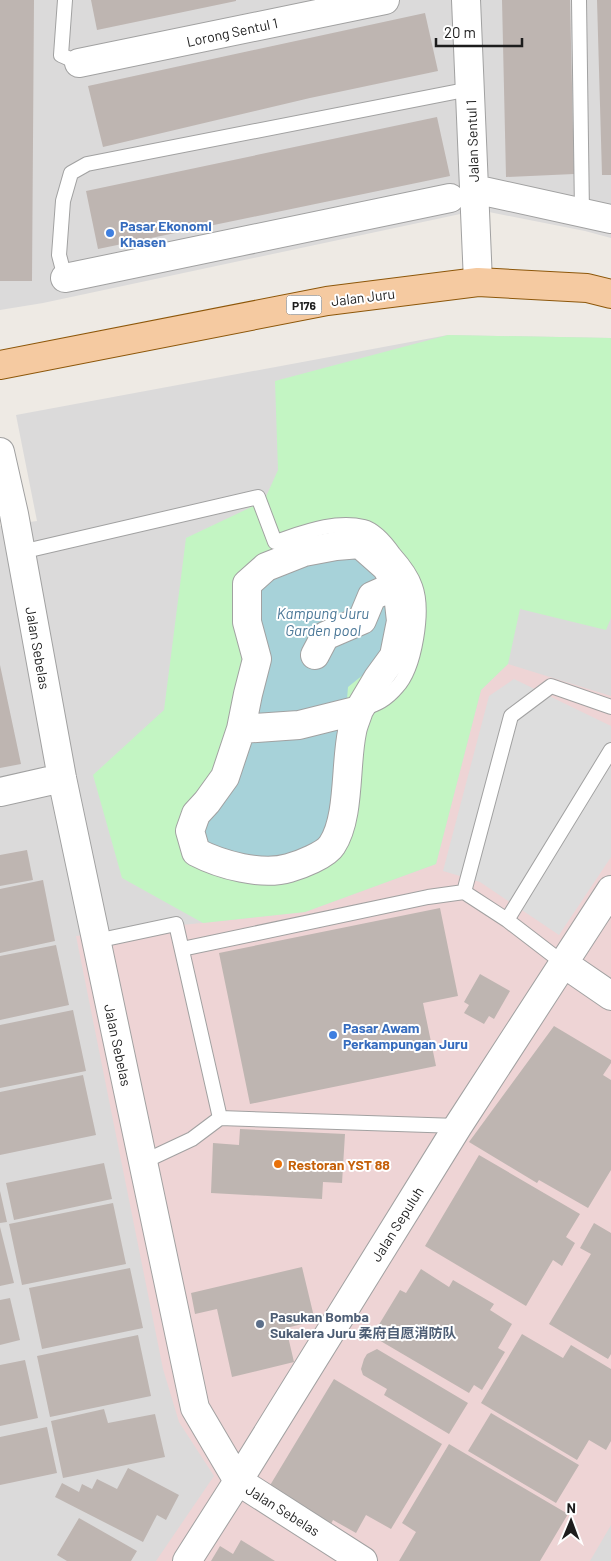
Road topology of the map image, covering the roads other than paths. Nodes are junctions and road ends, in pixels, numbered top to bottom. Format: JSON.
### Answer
{"nodes":[{"id":1,"x":65,"y":0,"type":"edge"},
{"id":2,"x":385,"y":0,"type":"edge"},
{"id":3,"x":466,"y":0,"type":"edge"},
{"id":4,"x":579,"y":0,"type":"edge"},
{"id":5,"x":79,"y":63,"type":"joint"},
{"id":6,"x":470,"y":89,"type":"junction"},
{"id":7,"x":462,"y":193,"type":"junction"},
{"id":8,"x":582,"y":213,"type":"junction"},
{"id":9,"x":611,"y":219,"type":"edge"},
{"id":10,"x":65,"y":278,"type":"joint"},
{"id":11,"x":478,"y":282,"type":"junction"},
{"id":12,"x":611,"y":294,"type":"edge"},
{"id":13,"x":0,"y":366,"type":"edge"},
{"id":14,"x":0,"y":452,"type":"edge"},
{"id":15,"x":7,"y":515,"type":"edge"},
{"id":16,"x":21,"y":552,"type":"junction"},
{"id":17,"x":396,"y":585,"type":"junction"},
{"id":18,"x":315,"y":655,"type":"dead end"},
{"id":19,"x":611,"y":707,"type":"edge"},
{"id":20,"x":359,"y":710,"type":"junction"},
{"id":21,"x":241,"y":729,"type":"junction"},
{"id":22,"x":611,"y":750,"type":"edge"},
{"id":23,"x":62,"y":778,"type":"junction"},
{"id":24,"x":0,"y":792,"type":"edge"},
{"id":25,"x":611,"y":890,"type":"edge"},
{"id":26,"x":464,"y":892,"type":"junction"},
{"id":27,"x":507,"y":920,"type":"junction"},
{"id":28,"x":96,"y":941,"type":"junction"},
{"id":29,"x":182,"y":949,"type":"junction"},
{"id":30,"x":563,"y":963,"type":"junction"},
{"id":31,"x":611,"y":996,"type":"edge"},
{"id":32,"x":220,"y":1118,"type":"junction"},
{"id":33,"x":458,"y":1126,"type":"junction"},
{"id":34,"x":143,"y":1162,"type":"junction"},
{"id":35,"x":238,"y":1481,"type":"junction"},
{"id":36,"x":187,"y":1561,"type":"edge"},
{"id":37,"x":363,"y":1561,"type":"edge"}],
"edges":[{"from":1,"to":5,"type":"lane"},
{"from":2,"to":5,"type":"street","name":"Lorong Sentul 1"},
{"from":3,"to":6,"type":"street","name":"Jalan Sentul 1"},
{"from":4,"to":8,"type":"lane"},
{"from":6,"to":7,"type":"street","name":"Jalan Sentul 1"},
{"from":6,"to":10,"type":"lane"},
{"from":7,"to":8,"type":"street"},
{"from":7,"to":10,"type":"street"},
{"from":7,"to":11,"type":"street","name":"Jalan Sentul 1"},
{"from":8,"to":9,"type":"street"},
{"from":11,"to":12,"type":"main road","name":"Jalan Juru","number":"P176"},
{"from":11,"to":13,"type":"main road","name":"Jalan Juru","number":"P176"},
{"from":14,"to":15,"type":"street","name":"Jalan Sebelas"},
{"from":15,"to":16,"type":"street","name":"Jalan Sebelas"},
{"from":16,"to":20,"type":"lane"},
{"from":16,"to":23,"type":"street","name":"Jalan Sebelas"},
{"from":17,"to":18,"type":"street"},
{"from":17,"to":20,"type":"street"},
{"from":17,"to":21,"type":"street"},
{"from":19,"to":26,"type":"lane"},
{"from":20,"to":21,"type":"street"},
{"from":20,"to":21,"type":"street"},
{"from":22,"to":27,"type":"lane"},
{"from":23,"to":24,"type":"street"},
{"from":23,"to":28,"type":"street","name":"Jalan Sebelas"},
{"from":25,"to":30,"type":"street","name":"Jalan Sepuluh"},
{"from":26,"to":27,"type":"lane"},
{"from":26,"to":29,"type":"lane"},
{"from":27,"to":30,"type":"lane"},
{"from":28,"to":29,"type":"lane"},
{"from":28,"to":34,"type":"street","name":"Jalan Sebelas"},
{"from":29,"to":32,"type":"lane"},
{"from":30,"to":31,"type":"street"},
{"from":30,"to":33,"type":"street","name":"Jalan Sepuluh"},
{"from":32,"to":33,"type":"lane"},
{"from":32,"to":34,"type":"lane"},
{"from":33,"to":35,"type":"street","name":"Jalan Sepuluh"},
{"from":34,"to":35,"type":"street","name":"Jalan Sebelas"},
{"from":35,"to":36,"type":"street","name":"Jalan Sepuluh"},
{"from":35,"to":37,"type":"street","name":"Jalan Sebelas"}]}
